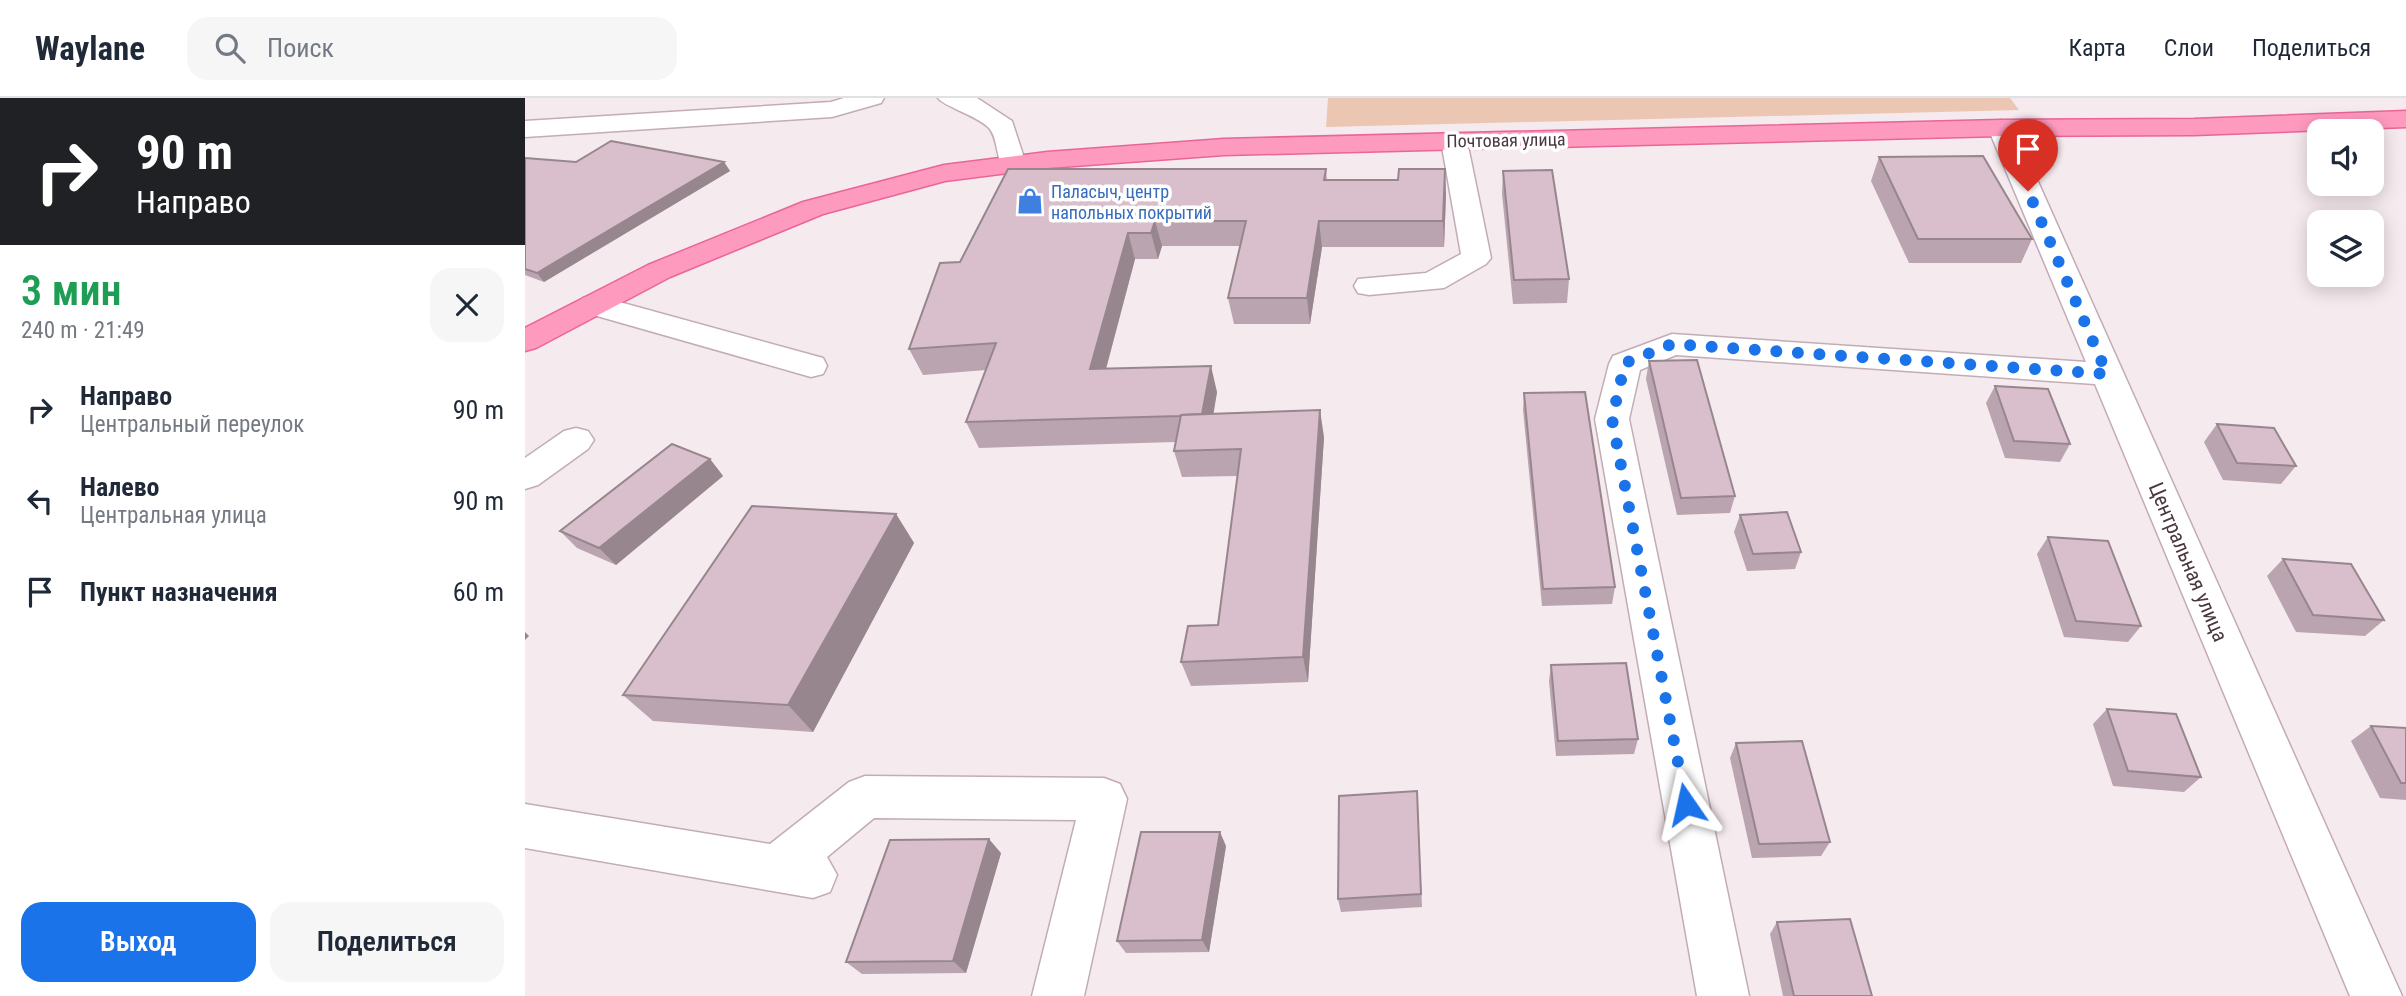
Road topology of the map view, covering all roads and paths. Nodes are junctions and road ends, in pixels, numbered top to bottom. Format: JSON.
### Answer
{"nodes":[{"id":1,"x":872,"y":98,"type":"edge"},
{"id":2,"x":950,"y":98,"type":"edge"},
{"id":3,"x":2406,"y":119,"type":"edge"},
{"id":4,"x":2001,"y":128,"type":"junction"},
{"id":5,"x":525,"y":129,"type":"edge"},
{"id":6,"x":1454,"y":141,"type":"junction"},
{"id":7,"x":1013,"y":164,"type":"junction"},
{"id":8,"x":1369,"y":286,"type":"dead end"},
{"id":9,"x":594,"y":305,"type":"junction"},
{"id":10,"x":525,"y":341,"type":"edge"},
{"id":11,"x":811,"y":366,"type":"dead end"},
{"id":12,"x":2107,"y":374,"type":"junction"},
{"id":13,"x":576,"y":440,"type":"dead end"},
{"id":14,"x":525,"y":476,"type":"edge"},
{"id":15,"x":525,"y":826,"type":"edge"},
{"id":16,"x":1058,"y":996,"type":"edge"},
{"id":17,"x":1723,"y":996,"type":"edge"},
{"id":18,"x":2376,"y":996,"type":"edge"}],
"edges":[{"from":1,"to":5,"type":"street"},
{"from":2,"to":7,"type":"street"},
{"from":3,"to":4,"type":"main road","name":"Почтовая улица"},
{"from":4,"to":6,"type":"main road","name":"Почтовая улица"},
{"from":4,"to":12,"type":"street","name":"Центральная улица"},
{"from":6,"to":7,"type":"main road","name":"Почтовая улица"},
{"from":6,"to":8,"type":"street"},
{"from":7,"to":9,"type":"main road","name":"Почтовая улица"},
{"from":9,"to":10,"type":"main road","name":"Почтовая улица"},
{"from":9,"to":11,"type":"street"},
{"from":12,"to":17,"type":"street"},
{"from":12,"to":18,"type":"street","name":"Центральная улица"},
{"from":13,"to":14,"type":"street"},
{"from":15,"to":16,"type":"street"}]}
